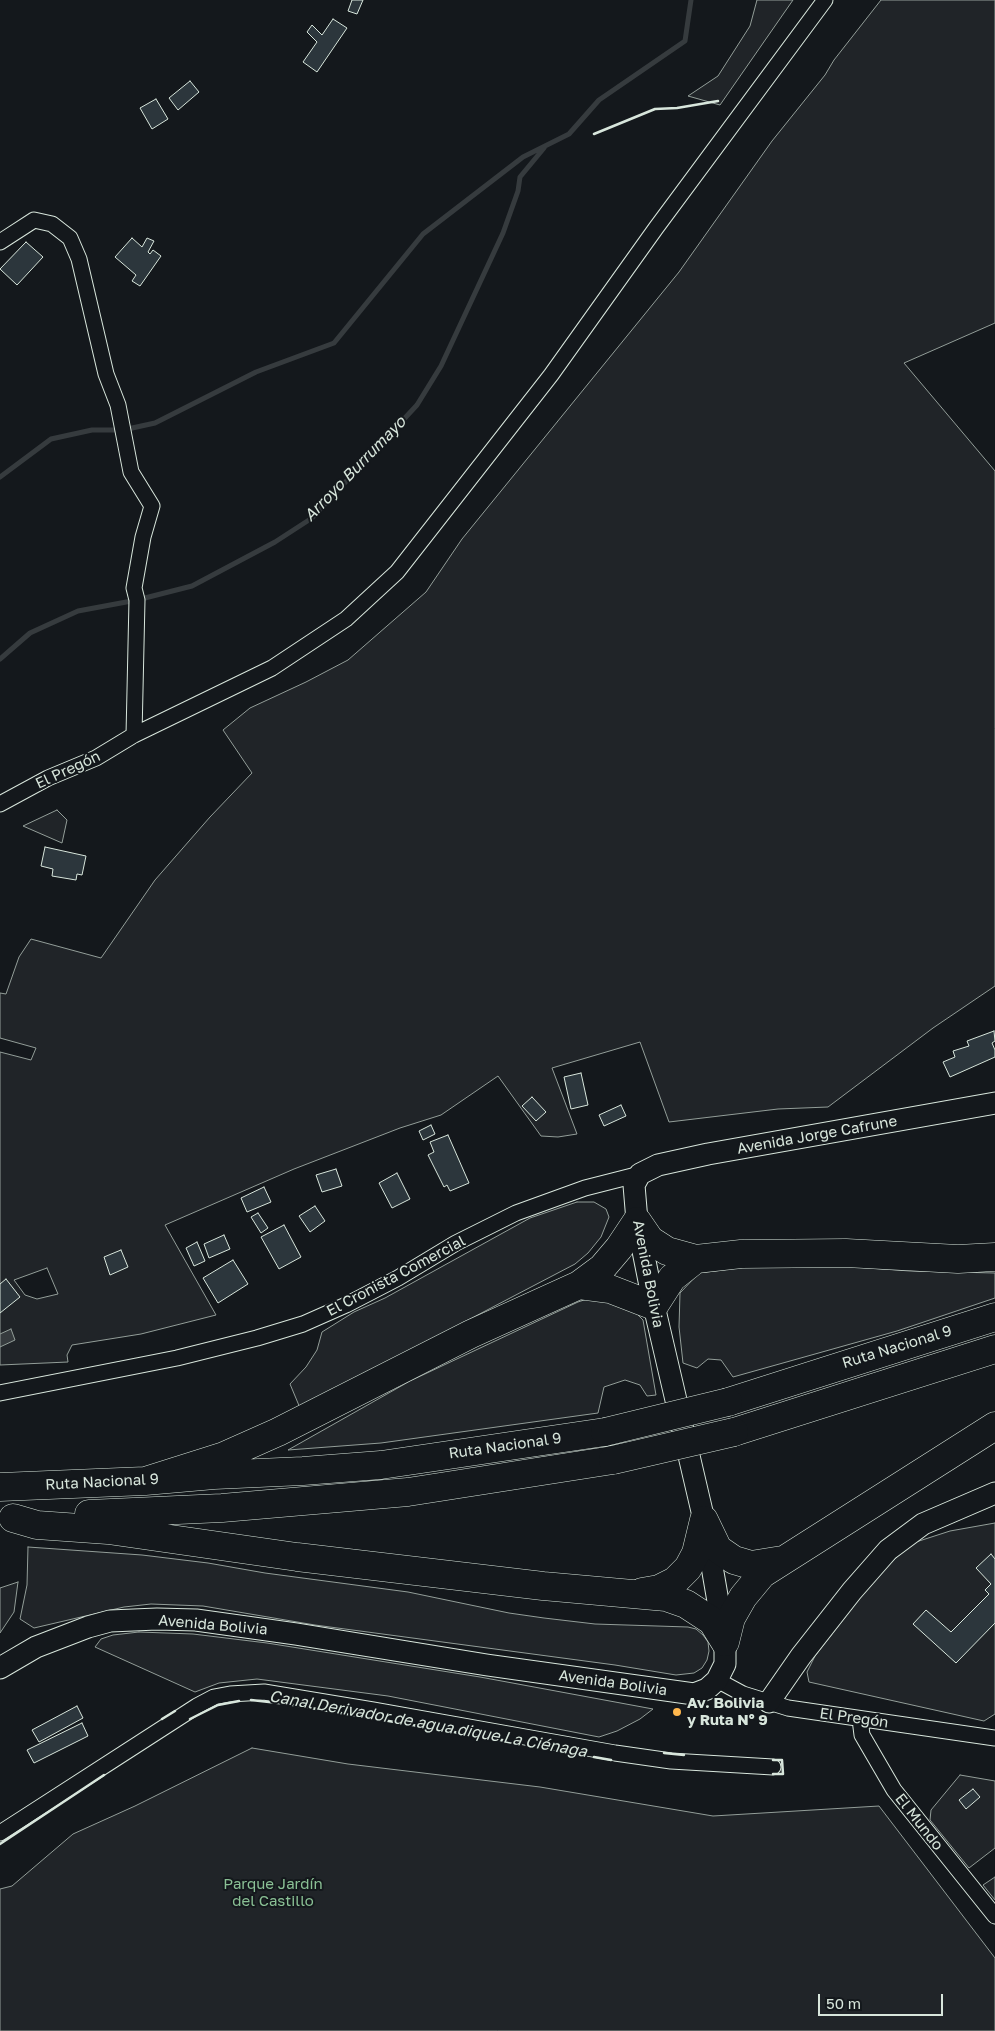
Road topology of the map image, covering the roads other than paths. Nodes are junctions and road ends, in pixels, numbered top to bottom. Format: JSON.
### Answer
{"nodes":[{"id":1,"x":825,"y":0,"type":"edge"},
{"id":2,"x":0,"y":242,"type":"edge"},
{"id":3,"x":134,"y":735,"type":"junction"},
{"id":4,"x":0,"y":804,"type":"edge"},
{"id":5,"x":995,"y":1103,"type":"edge"},
{"id":6,"x":640,"y":1174,"type":"junction"},
{"id":7,"x":636,"y":1221,"type":"junction"},
{"id":8,"x":995,"y":1257,"type":"edge"},
{"id":9,"x":696,"y":1259,"type":"junction"},
{"id":10,"x":579,"y":1285,"type":"junction"},
{"id":11,"x":654,"y":1306,"type":"junction"},
{"id":12,"x":995,"y":1316,"type":"edge"},
{"id":13,"x":995,"y":1349,"type":"edge"},
{"id":14,"x":0,"y":1393,"type":"edge"},
{"id":15,"x":995,"y":1426,"type":"edge"},
{"id":16,"x":145,"y":1481,"type":"junction"},
{"id":17,"x":0,"y":1487,"type":"edge"},
{"id":18,"x":995,"y":1493,"type":"edge"},
{"id":19,"x":6,"y":1518,"type":"edge"},
{"id":20,"x":704,"y":1520,"type":"junction"},
{"id":21,"x":785,"y":1560,"type":"junction"},
{"id":22,"x":630,"y":1595,"type":"junction"},
{"id":23,"x":725,"y":1642,"type":"junction"},
{"id":24,"x":0,"y":1668,"type":"edge"},
{"id":25,"x":717,"y":1680,"type":"junction"},
{"id":26,"x":769,"y":1702,"type":"junction"},
{"id":27,"x":860,"y":1719,"type":"junction"},
{"id":28,"x":995,"y":1738,"type":"edge"},
{"id":29,"x":774,"y":1767,"type":"dead end"},
{"id":30,"x":0,"y":1833,"type":"edge"},
{"id":31,"x":995,"y":1916,"type":"edge"}],
"edges":[{"from":1,"to":3,"type":"street","name":"El Pregón"},
{"from":2,"to":3,"type":"street"},
{"from":3,"to":4,"type":"street","name":"El Pregón"},
{"from":5,"to":6,"type":"street","name":"Avenida Jorge Cafrune"},
{"from":6,"to":7,"type":"street","name":"Avenida Bolivia"},
{"from":6,"to":14,"type":"street","name":"El Cronista Comercial"},
{"from":7,"to":9,"type":"highway"},
{"from":7,"to":10,"type":"highway"},
{"from":7,"to":11,"type":"street","name":"Avenida Bolivia"},
{"from":8,"to":9,"type":"highway"},
{"from":9,"to":11,"type":"highway"},
{"from":10,"to":11,"type":"highway"},
{"from":10,"to":16,"type":"highway"},
{"from":11,"to":20,"type":"street","name":"Avenida Bolivia"},
{"from":12,"to":16,"type":"highway","name":"Ruta Nacional 9","bridge":true},
{"from":13,"to":19,"type":"highway","name":"Ruta Nacional 9","bridge":true},
{"from":15,"to":21,"type":"highway"},
{"from":16,"to":17,"type":"highway","name":"Ruta Nacional 9"},
{"from":18,"to":26,"type":"street"},
{"from":19,"to":22,"type":"highway"},
{"from":20,"to":21,"type":"highway"},
{"from":20,"to":22,"type":"highway"},
{"from":20,"to":23,"type":"street","name":"Avenida Bolivia"},
{"from":21,"to":23,"type":"highway"},
{"from":22,"to":23,"type":"highway"},
{"from":23,"to":25,"type":"street","name":"Avenida Bolivia"},
{"from":24,"to":25,"type":"street","name":"Avenida Bolivia"},
{"from":25,"to":26,"type":"street","name":"El Pregón"},
{"from":26,"to":27,"type":"street","name":"El Pregón"},
{"from":27,"to":28,"type":"street","name":"El Pregón"},
{"from":27,"to":31,"type":"street","name":"El Mundo"},
{"from":29,"to":30,"type":"street"}]}
